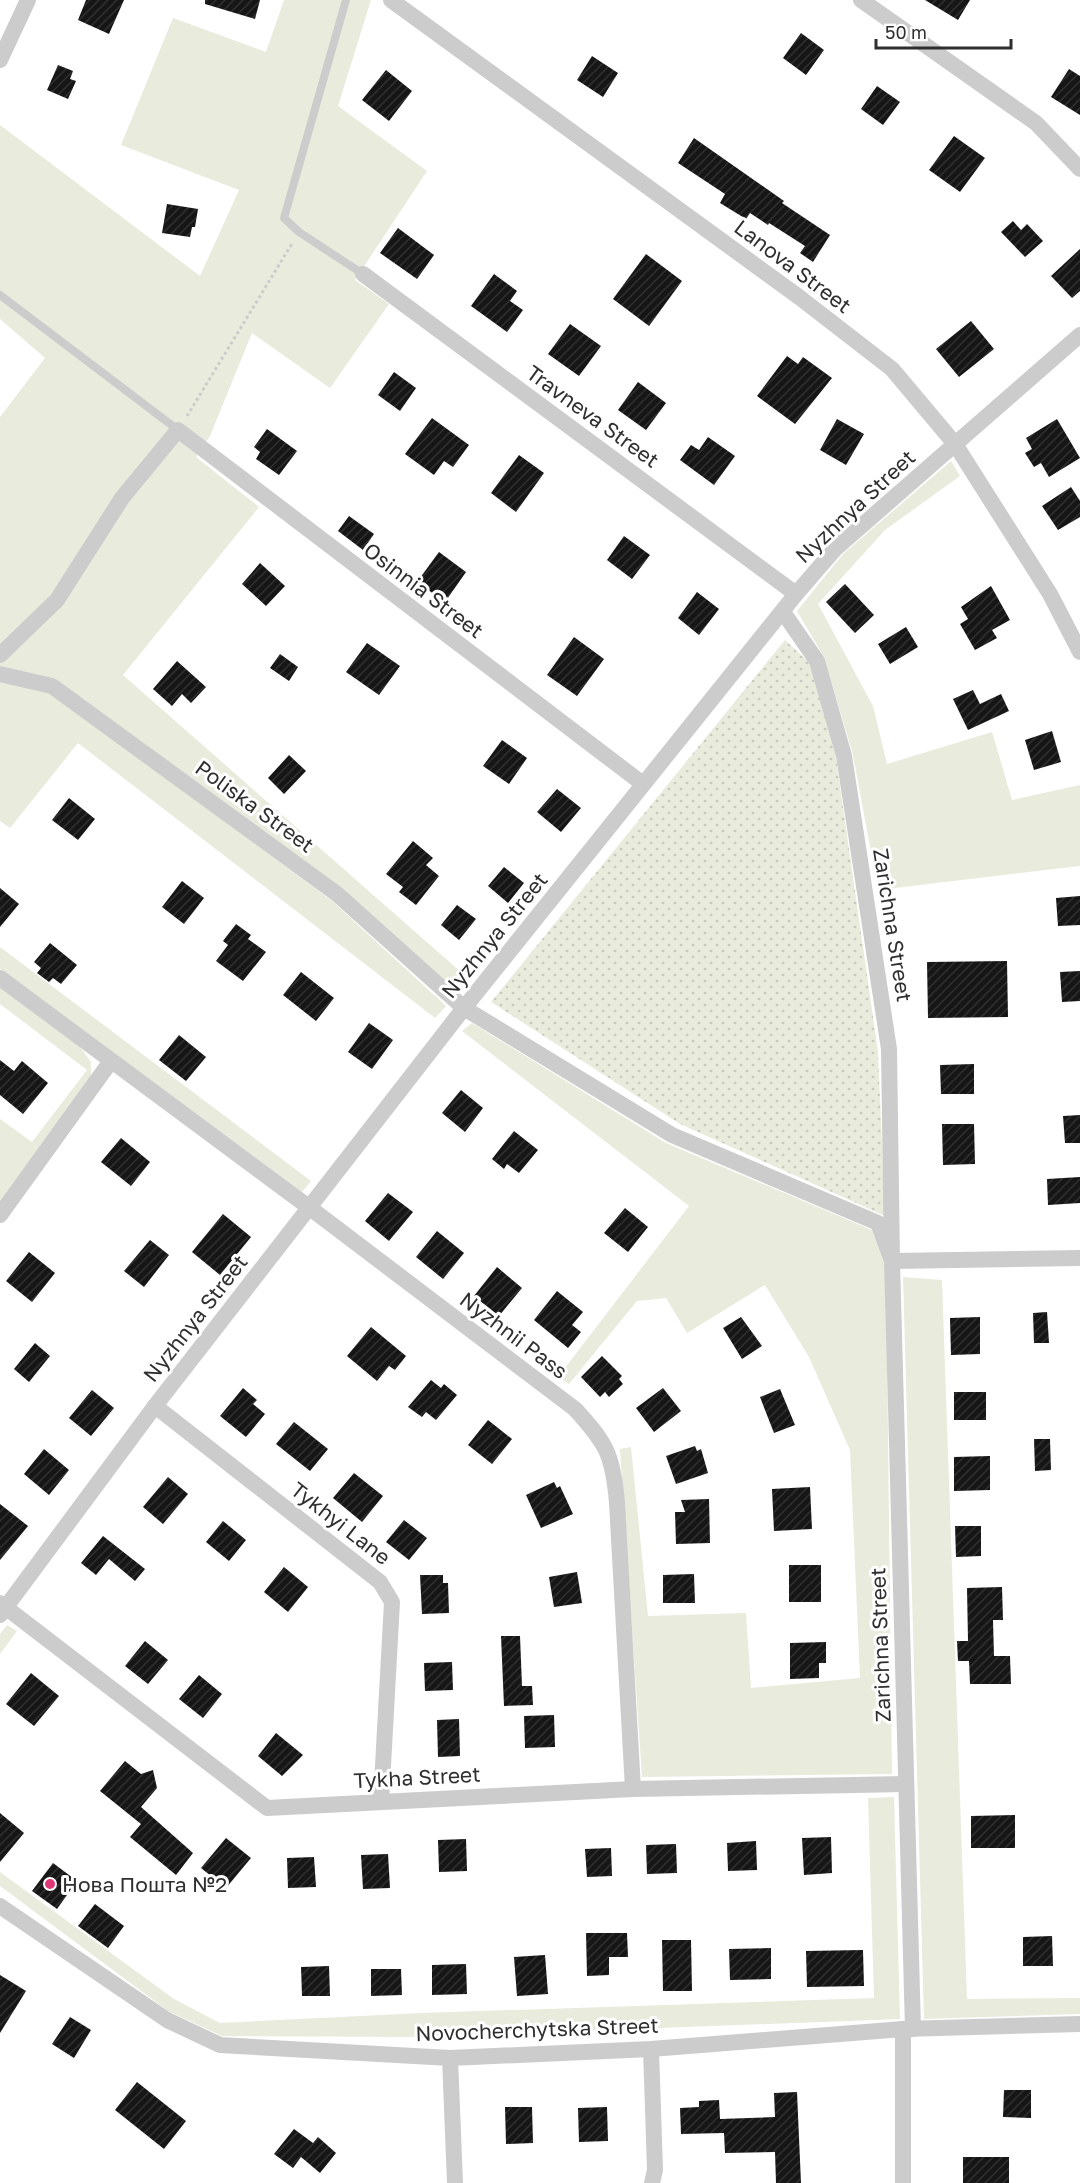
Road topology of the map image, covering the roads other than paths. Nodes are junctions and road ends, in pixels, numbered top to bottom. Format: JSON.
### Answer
{"nodes":[{"id":1,"x":28,"y":0,"type":"edge"},
{"id":2,"x":346,"y":0,"type":"edge"},
{"id":3,"x":391,"y":0,"type":"edge"},
{"id":4,"x":861,"y":0,"type":"edge"},
{"id":5,"x":0,"y":60,"type":"edge"},
{"id":6,"x":1080,"y":169,"type":"edge"},
{"id":7,"x":363,"y":274,"type":"joint"},
{"id":8,"x":0,"y":295,"type":"edge"},
{"id":9,"x":1080,"y":335,"type":"edge"},
{"id":10,"x":178,"y":430,"type":"junction"},
{"id":11,"x":955,"y":444,"type":"junction"},
{"id":12,"x":796,"y":594,"type":"junction"},
{"id":13,"x":783,"y":612,"type":"junction"},
{"id":14,"x":1080,"y":652,"type":"edge"},
{"id":15,"x":0,"y":655,"type":"edge"},
{"id":16,"x":0,"y":674,"type":"edge"},
{"id":17,"x":643,"y":784,"type":"junction"},
{"id":18,"x":0,"y":978,"type":"edge"},
{"id":19,"x":464,"y":1008,"type":"junction"},
{"id":20,"x":111,"y":1061,"type":"junction"},
{"id":21,"x":310,"y":1208,"type":"junction"},
{"id":22,"x":0,"y":1215,"type":"edge"},
{"id":23,"x":1080,"y":1258,"type":"edge"},
{"id":24,"x":892,"y":1260,"type":"junction"},
{"id":25,"x":155,"y":1406,"type":"junction"},
{"id":26,"x":2,"y":1608,"type":"edge"},
{"id":27,"x":906,"y":1784,"type":"junction"},
{"id":28,"x":633,"y":1789,"type":"junction"},
{"id":29,"x":381,"y":1802,"type":"junction"},
{"id":30,"x":0,"y":1906,"type":"edge"},
{"id":31,"x":1080,"y":2024,"type":"edge"},
{"id":32,"x":908,"y":2029,"type":"junction"},
{"id":33,"x":651,"y":2049,"type":"junction"},
{"id":34,"x":450,"y":2058,"type":"junction"},
{"id":35,"x":455,"y":2183,"type":"edge"},
{"id":36,"x":652,"y":2183,"type":"edge"},
{"id":37,"x":903,"y":2183,"type":"edge"}],
"edges":[{"from":1,"to":5,"type":"street"},
{"from":2,"to":7,"type":"lane"},
{"from":3,"to":11,"type":"street","name":"Lanova Street"},
{"from":4,"to":6,"type":"street"},
{"from":7,"to":12,"type":"street","name":"Travneva Street"},
{"from":8,"to":10,"type":"lane"},
{"from":9,"to":11,"type":"street","name":"Nyzhnya Street"},
{"from":10,"to":15,"type":"street"},
{"from":10,"to":17,"type":"street","name":"Osinnia Street"},
{"from":11,"to":12,"type":"street","name":"Nyzhnya Street"},
{"from":11,"to":14,"type":"street","name":"Lanova Street"},
{"from":12,"to":13,"type":"street","name":"Nyzhnya Street"},
{"from":13,"to":17,"type":"street","name":"Nyzhnya Street"},
{"from":13,"to":24,"type":"street","name":"Zarichna Street"},
{"from":16,"to":19,"type":"street","name":"Poliska Street"},
{"from":17,"to":19,"type":"street","name":"Nyzhnya Street"},
{"from":18,"to":20,"type":"street","name":"Nyzhnii Pass"},
{"from":19,"to":21,"type":"street","name":"Nyzhnya Street"},
{"from":19,"to":24,"type":"street","name":"Zarichna Street"},
{"from":20,"to":21,"type":"street","name":"Nyzhnii Pass"},
{"from":20,"to":22,"type":"street"},
{"from":21,"to":25,"type":"street","name":"Nyzhnya Street"},
{"from":21,"to":28,"type":"street","name":"Nyzhnii Pass"},
{"from":23,"to":24,"type":"street"},
{"from":24,"to":27,"type":"street","name":"Zarichna Street"},
{"from":25,"to":26,"type":"street","name":"Nyzhnya Street"},
{"from":25,"to":29,"type":"street","name":"Tykhyi Lane"},
{"from":26,"to":29,"type":"street","name":"Tykha Street"},
{"from":27,"to":28,"type":"street","name":"Tykha Street"},
{"from":27,"to":32,"type":"street","name":"Zarichna Street"},
{"from":28,"to":29,"type":"street","name":"Tykha Street"},
{"from":30,"to":34,"type":"street","name":"Novocherchytska Street"},
{"from":31,"to":32,"type":"street","name":"Novocherchytska Street"},
{"from":32,"to":33,"type":"street","name":"Novocherchytska Street"},
{"from":32,"to":37,"type":"street","name":"Zarichna Street"},
{"from":33,"to":34,"type":"street","name":"Novocherchytska Street"},
{"from":33,"to":36,"type":"street"},
{"from":34,"to":35,"type":"street"}]}
